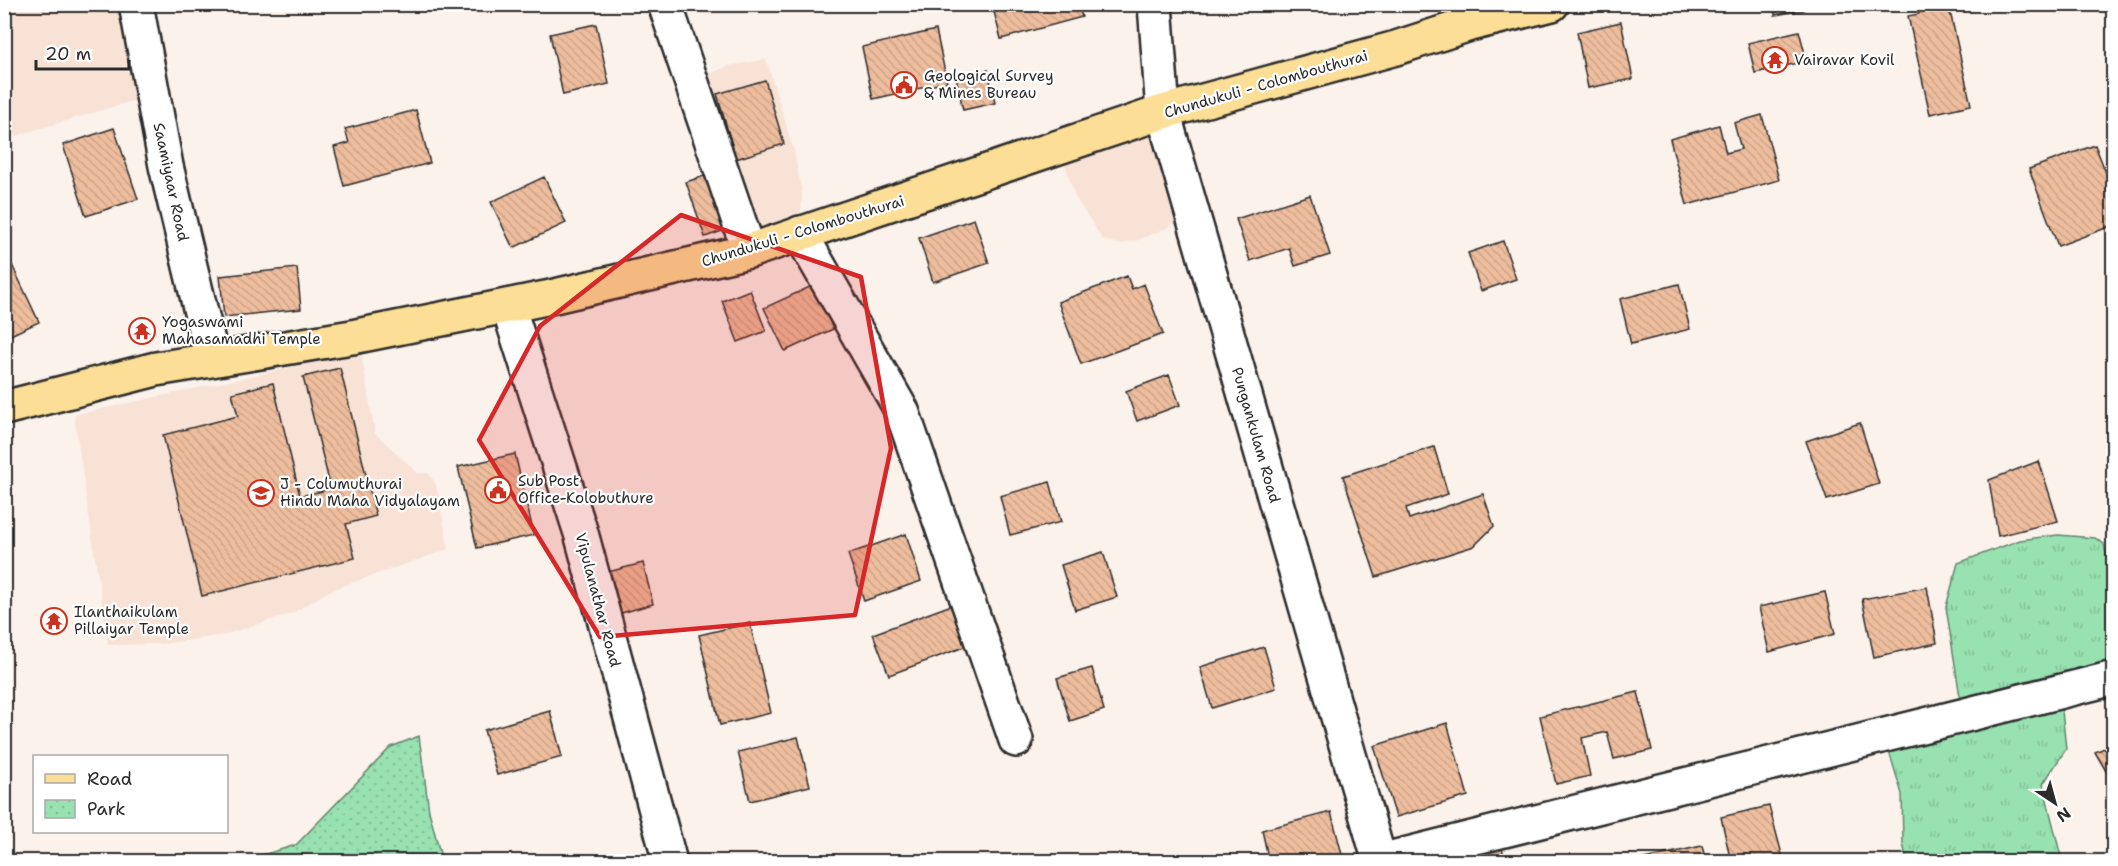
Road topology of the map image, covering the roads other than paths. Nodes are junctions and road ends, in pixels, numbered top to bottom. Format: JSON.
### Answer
{"nodes":[{"id":1,"x":136,"y":4,"type":"edge"},
{"id":2,"x":665,"y":4,"type":"edge"},
{"id":3,"x":1155,"y":4,"type":"edge"},
{"id":4,"x":1552,"y":4,"type":"edge"},
{"id":5,"x":1163,"y":112,"type":"junction"},
{"id":6,"x":800,"y":233,"type":"junction"},
{"id":7,"x":749,"y":251,"type":"junction"},
{"id":8,"x":508,"y":306,"type":"junction"},
{"id":9,"x":212,"y":358,"type":"junction"},
{"id":10,"x":4,"y":408,"type":"edge"},
{"id":11,"x":2114,"y":678,"type":"edge"},
{"id":12,"x":1016,"y":740,"type":"dead end"},
{"id":13,"x":670,"y":861,"type":"edge"},
{"id":14,"x":1380,"y":861,"type":"edge"}],
"edges":[{"from":1,"to":9,"type":"street","name":"Saamiyaar Road"},
{"from":2,"to":7,"type":"street"},
{"from":3,"to":5,"type":"street","name":"Pungankulam Road"},
{"from":4,"to":5,"type":"main road","name":"Chundukuli - Colombouthurai"},
{"from":5,"to":6,"type":"main road","name":"Chundukuli - Colombouthurai"},
{"from":5,"to":14,"type":"street","name":"Pungankulam Road"},
{"from":6,"to":7,"type":"main road","name":"Chundukuli - Colombouthurai"},
{"from":6,"to":12,"type":"street"},
{"from":7,"to":8,"type":"main road","name":"Chundukuli - Colombouthurai"},
{"from":8,"to":9,"type":"main road","name":"Chundukuli - Colombouthurai"},
{"from":8,"to":13,"type":"street","name":"Vipulanathar Road"},
{"from":9,"to":10,"type":"main road","name":"Chundukuli - Colombouthurai"},
{"from":11,"to":14,"type":"street"}]}
